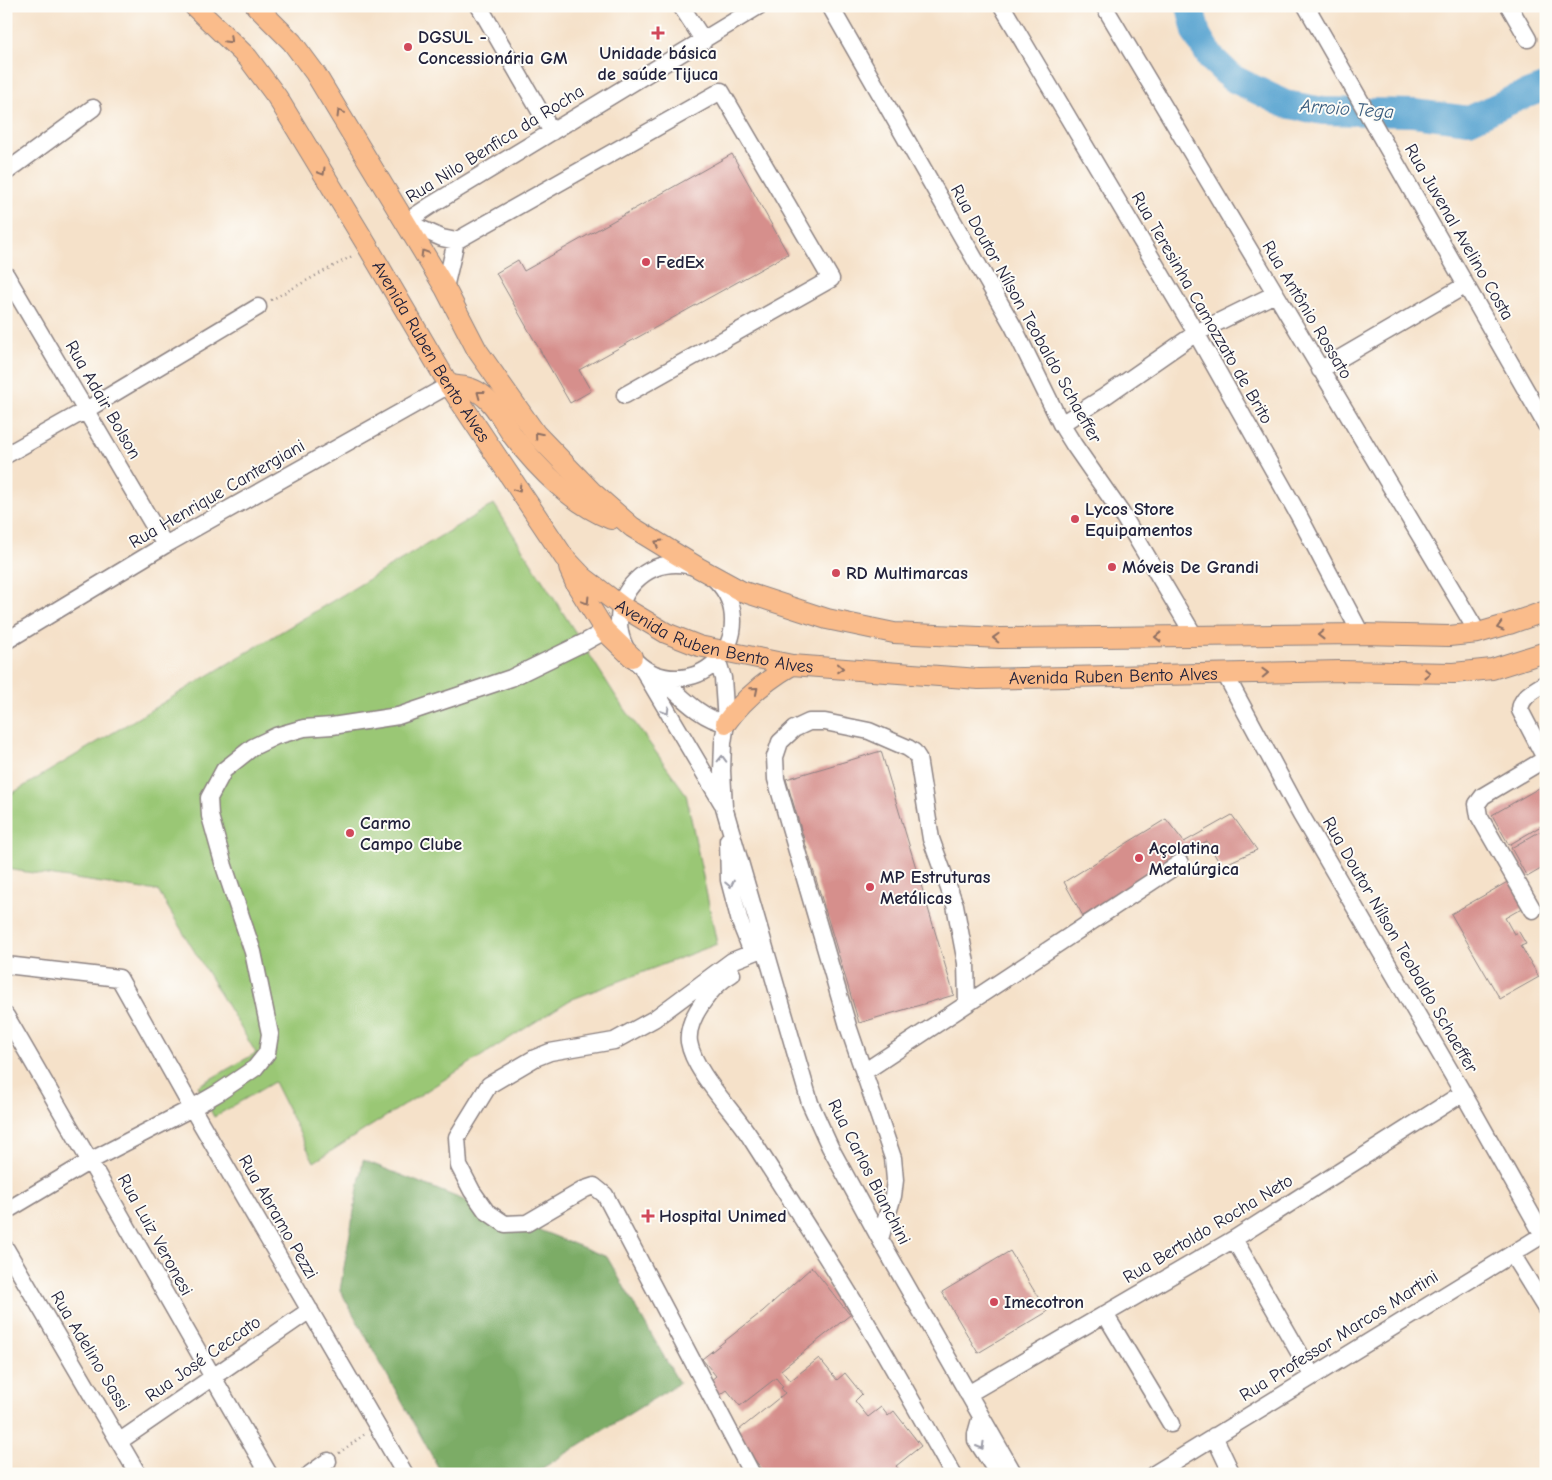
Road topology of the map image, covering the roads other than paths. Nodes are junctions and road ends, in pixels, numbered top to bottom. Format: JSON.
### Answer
{"nodes":[{"id":1,"x":194,"y":6,"type":"edge"},
{"id":2,"x":256,"y":6,"type":"edge"},
{"id":3,"x":479,"y":6,"type":"edge"},
{"id":4,"x":681,"y":6,"type":"edge"},
{"id":5,"x":759,"y":6,"type":"edge"},
{"id":6,"x":830,"y":6,"type":"edge"},
{"id":7,"x":1002,"y":6,"type":"edge"},
{"id":8,"x":1104,"y":6,"type":"edge"},
{"id":9,"x":1307,"y":6,"type":"edge"},
{"id":10,"x":1509,"y":6,"type":"edge"},
{"id":11,"x":1528,"y":39,"type":"dead end"},
{"id":12,"x":704,"y":41,"type":"junction"},
{"id":13,"x":93,"y":108,"type":"dead end"},
{"id":14,"x":552,"y":132,"type":"junction"},
{"id":15,"x":6,"y":172,"type":"edge"},
{"id":16,"x":406,"y":222,"type":"junction"},
{"id":17,"x":456,"y":241,"type":"junction"},
{"id":18,"x":6,"y":275,"type":"edge"},
{"id":19,"x":1466,"y":285,"type":"junction"},
{"id":20,"x":445,"y":288,"type":"junction"},
{"id":21,"x":1275,"y":294,"type":"junction"},
{"id":22,"x":258,"y":307,"type":"road end"},
{"id":23,"x":1196,"y":333,"type":"junction"},
{"id":24,"x":1320,"y":370,"type":"junction"},
{"id":25,"x":449,"y":385,"type":"junction"},
{"id":26,"x":625,"y":395,"type":"dead end"},
{"id":27,"x":1540,"y":403,"type":"edge"},
{"id":28,"x":86,"y":410,"type":"junction"},
{"id":29,"x":1061,"y":424,"type":"junction"},
{"id":30,"x":1546,"y":425,"type":"edge"},
{"id":31,"x":6,"y":455,"type":"edge"},
{"id":32,"x":632,"y":527,"type":"junction"},
{"id":33,"x":166,"y":545,"type":"junction"},
{"id":34,"x":564,"y":557,"type":"junction"},
{"id":35,"x":700,"y":568,"type":"junction"},
{"id":36,"x":621,"y":606,"type":"junction"},
{"id":37,"x":1546,"y":611,"type":"edge"},
{"id":38,"x":604,"y":631,"type":"junction"},
{"id":39,"x":1478,"y":633,"type":"junction"},
{"id":40,"x":1361,"y":634,"type":"junction"},
{"id":41,"x":1195,"y":637,"type":"junction"},
{"id":42,"x":6,"y":641,"type":"edge"},
{"id":43,"x":1546,"y":652,"type":"edge"},
{"id":44,"x":722,"y":657,"type":"junction"},
{"id":45,"x":637,"y":663,"type":"junction"},
{"id":46,"x":792,"y":665,"type":"junction"},
{"id":47,"x":1225,"y":674,"type":"junction"},
{"id":48,"x":658,"y":676,"type":"junction"},
{"id":49,"x":1546,"y":682,"type":"edge"},
{"id":50,"x":726,"y":723,"type":"junction"},
{"id":51,"x":1545,"y":759,"type":"edge"},
{"id":52,"x":726,"y":813,"type":"junction"},
{"id":53,"x":1180,"y":863,"type":"dead end"},
{"id":54,"x":1533,"y":910,"type":"dead end"},
{"id":55,"x":762,"y":953,"type":"junction"},
{"id":56,"x":6,"y":965,"type":"edge"},
{"id":57,"x":712,"y":984,"type":"junction"},
{"id":58,"x":967,"y":1004,"type":"junction"},
{"id":59,"x":6,"y":1016,"type":"edge"},
{"id":60,"x":864,"y":1072,"type":"junction"},
{"id":61,"x":1463,"y":1092,"type":"junction"},
{"id":62,"x":192,"y":1108,"type":"junction"},
{"id":63,"x":90,"y":1161,"type":"junction"},
{"id":64,"x":6,"y":1211,"type":"edge"},
{"id":65,"x":1544,"y":1234,"type":"edge"},
{"id":66,"x":880,"y":1240,"type":"junction"},
{"id":67,"x":1234,"y":1240,"type":"junction"},
{"id":68,"x":6,"y":1249,"type":"edge"},
{"id":69,"x":1512,"y":1254,"type":"junction"},
{"id":70,"x":1546,"y":1309,"type":"edge"},
{"id":71,"x":310,"y":1310,"type":"junction"},
{"id":72,"x":1105,"y":1314,"type":"junction"},
{"id":73,"x":1312,"y":1375,"type":"junction"},
{"id":74,"x":212,"y":1376,"type":"junction"},
{"id":75,"x":968,"y":1394,"type":"junction"},
{"id":76,"x":981,"y":1416,"type":"junction"},
{"id":77,"x":1170,"y":1424,"type":"dead end"},
{"id":78,"x":1214,"y":1436,"type":"junction"},
{"id":79,"x":120,"y":1441,"type":"junction"},
{"id":80,"x":328,"y":1461,"type":"road end"},
{"id":81,"x":138,"y":1474,"type":"edge"},
{"id":82,"x":270,"y":1474,"type":"edge"},
{"id":83,"x":310,"y":1474,"type":"edge"},
{"id":84,"x":404,"y":1474,"type":"edge"},
{"id":85,"x":752,"y":1474,"type":"edge"},
{"id":86,"x":953,"y":1474,"type":"edge"},
{"id":87,"x":998,"y":1474,"type":"edge"},
{"id":88,"x":1014,"y":1474,"type":"edge"},
{"id":89,"x":1154,"y":1474,"type":"edge"},
{"id":90,"x":1232,"y":1474,"type":"edge"}],
"edges":[{"from":1,"to":25,"type":"main road","name":"Avenida Ruben Bento Alves","one_way":true},
{"from":16,"to":2,"type":"main road","one_way":true},
{"from":3,"to":14,"type":"street"},
{"from":4,"to":12,"type":"street"},
{"from":5,"to":12,"type":"street","name":"Rua Nilo Benfica da Rocha"},
{"from":6,"to":29,"type":"street","name":"Rua Doutor Nílson Teobaldo Schaeffer"},
{"from":7,"to":23,"type":"street","name":"Rua Teresinha Camozzato de Brito"},
{"from":8,"to":21,"type":"street","name":"Rua Antônio Rossato"},
{"from":9,"to":19,"type":"street","name":"Rua Juvenal Avelino Costa"},
{"from":10,"to":11,"type":"street"},
{"from":12,"to":14,"type":"street","name":"Rua Nilo Benfica da Rocha"},
{"from":13,"to":15,"type":"street"},
{"from":14,"to":16,"type":"street","name":"Rua Nilo Benfica da Rocha"},
{"from":16,"to":17,"type":"street"},
{"from":20,"to":16,"type":"main road","one_way":true},
{"from":17,"to":20,"type":"street"},
{"from":17,"to":26,"type":"street"},
{"from":18,"to":28,"type":"street","name":"Rua Adair Bolson"},
{"from":19,"to":24,"type":"street"},
{"from":19,"to":27,"type":"street","name":"Rua Juvenal Avelino Costa"},
{"from":32,"to":20,"type":"main road","one_way":true},
{"from":21,"to":23,"type":"street"},
{"from":21,"to":24,"type":"street","name":"Rua Antônio Rossato"},
{"from":22,"to":28,"type":"street"},
{"from":23,"to":29,"type":"street"},
{"from":23,"to":40,"type":"street","name":"Rua Teresinha Camozzato de Brito"},
{"from":24,"to":39,"type":"street","name":"Rua Antônio Rossato"},
{"from":32,"to":25,"type":"main road","one_way":true},
{"from":25,"to":33,"type":"street","name":"Rua Henrique Cantergiani"},
{"from":25,"to":34,"type":"main road","name":"Avenida Ruben Bento Alves","one_way":true},
{"from":27,"to":30,"type":"street","name":"Rua Juvenal Avelino Costa"},
{"from":28,"to":31,"type":"street"},
{"from":28,"to":33,"type":"street","name":"Rua Adair Bolson"},
{"from":29,"to":41,"type":"street","name":"Rua Doutor Nílson Teobaldo Schaeffer"},
{"from":35,"to":32,"type":"main road","one_way":true},
{"from":33,"to":42,"type":"street","name":"Rua Henrique Cantergiani"},
{"from":34,"to":36,"type":"main road","name":"Avenida Ruben Bento Alves"},
{"from":34,"to":38,"type":"main road","one_way":true},
{"from":35,"to":36,"type":"street"},
{"from":41,"to":35,"type":"main road","one_way":true},
{"from":35,"to":44,"type":"street"},
{"from":36,"to":44,"type":"main road","name":"Avenida Ruben Bento Alves"},
{"from":36,"to":45,"type":"street","name":"Rua Carlos Bianchini"},
{"from":37,"to":39,"type":"main road","one_way":true},
{"from":38,"to":45,"type":"main road"},
{"from":38,"to":62,"type":"street"},
{"from":39,"to":40,"type":"main road"},
{"from":40,"to":41,"type":"main road","one_way":true},
{"from":47,"to":43,"type":"main road","name":"Avenida Ruben Bento Alves","one_way":true},
{"from":44,"to":46,"type":"main road","name":"Avenida Ruben Bento Alves"},
{"from":44,"to":48,"type":"street"},
{"from":44,"to":50,"type":"street","name":"Rua Carlos Bianchini"},
{"from":45,"to":48,"type":"street"},
{"from":45,"to":52,"type":"street","name":"Rua Carlos Bianchini","one_way":true},
{"from":46,"to":47,"type":"main road","name":"Avenida Ruben Bento Alves","one_way":true},
{"from":50,"to":46,"type":"main road","one_way":true},
{"from":47,"to":61,"type":"street","name":"Rua Doutor Nílson Teobaldo Schaeffer"},
{"from":48,"to":50,"type":"street"},
{"from":49,"to":51,"type":"street"},
{"from":52,"to":50,"type":"street","name":"Rua Carlos Bianchini","one_way":true},
{"from":51,"to":54,"type":"street"},
{"from":52,"to":55,"type":"street","name":"Rua Carlos Bianchini"},
{"from":53,"to":58,"type":"street"},
{"from":55,"to":57,"type":"street"},
{"from":55,"to":66,"type":"street","name":"Rua Carlos Bianchini"},
{"from":56,"to":62,"type":"street","name":"Rua Abramo Pezzi"},
{"from":57,"to":85,"type":"street"},
{"from":57,"to":86,"type":"street"},
{"from":58,"to":60,"type":"street"},
{"from":58,"to":60,"type":"street"},
{"from":59,"to":63,"type":"street","name":"Rua Luiz Veronesi"},
{"from":60,"to":66,"type":"street"},
{"from":61,"to":65,"type":"street","name":"Rua Doutor Nílson Teobaldo Schaeffer"},
{"from":61,"to":67,"type":"street","name":"Rua Bertoldo Rocha Neto"},
{"from":62,"to":63,"type":"street"},
{"from":62,"to":71,"type":"street","name":"Rua Abramo Pezzi"},
{"from":63,"to":64,"type":"street"},
{"from":63,"to":74,"type":"street","name":"Rua Luiz Veronesi"},
{"from":65,"to":69,"type":"street","name":"Rua Professor Marcos Martini"},
{"from":66,"to":75,"type":"street","name":"Rua Carlos Bianchini"},
{"from":67,"to":72,"type":"street","name":"Rua Bertoldo Rocha Neto"},
{"from":67,"to":73,"type":"street"},
{"from":68,"to":79,"type":"street","name":"Rua Adelino Sassi"},
{"from":69,"to":70,"type":"street"},
{"from":69,"to":73,"type":"street","name":"Rua Professor Marcos Martini"},
{"from":71,"to":74,"type":"street","name":"Rua José Ceccato"},
{"from":71,"to":84,"type":"street","name":"Rua Abramo Pezzi"},
{"from":72,"to":75,"type":"street","name":"Rua Bertoldo Rocha Neto"},
{"from":72,"to":77,"type":"street"},
{"from":73,"to":78,"type":"street","name":"Rua Professor Marcos Martini"},
{"from":74,"to":79,"type":"street","name":"Rua José Ceccato"},
{"from":74,"to":82,"type":"street","name":"Rua Luiz Veronesi"},
{"from":75,"to":76,"type":"street","name":"Rua Carlos Bianchini"},
{"from":76,"to":87,"type":"street","one_way":true},
{"from":76,"to":88,"type":"street","name":"Rua Carlos Bianchini"},
{"from":78,"to":89,"type":"street","name":"Rua Professor Marcos Martini"},
{"from":78,"to":90,"type":"street"},
{"from":79,"to":81,"type":"street","name":"Rua Adelino Sassi"},
{"from":80,"to":83,"type":"street"}]}
